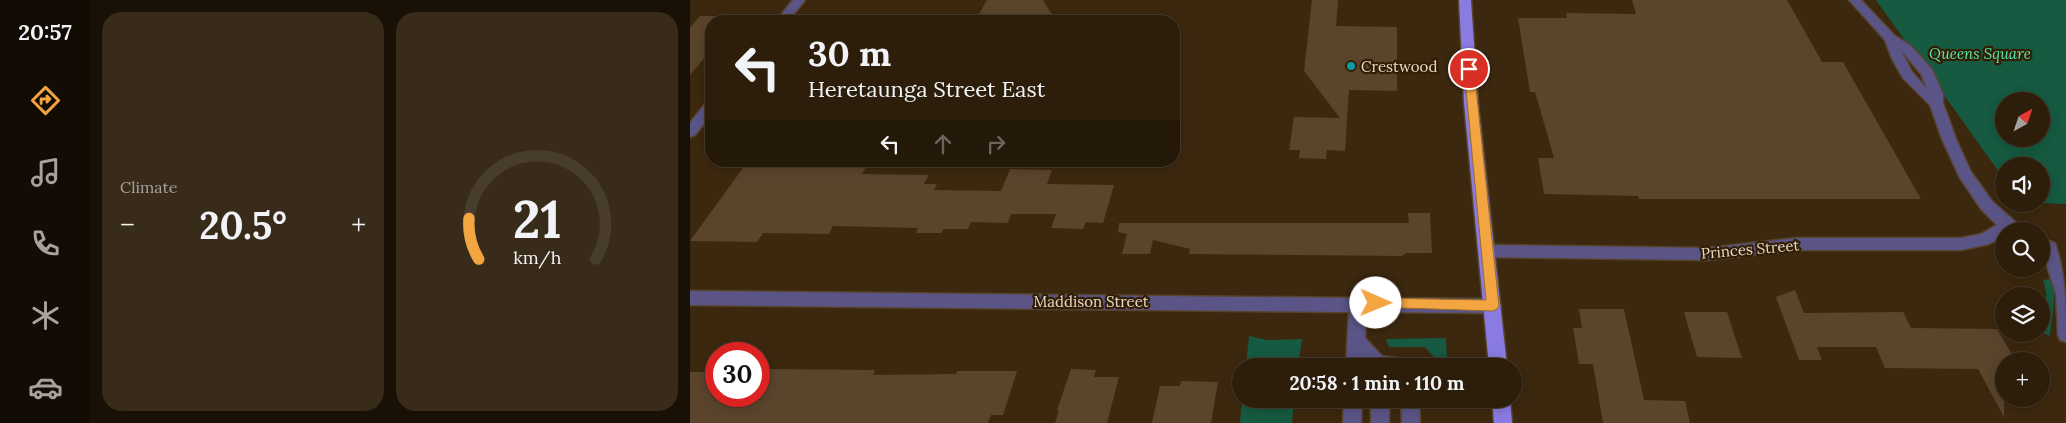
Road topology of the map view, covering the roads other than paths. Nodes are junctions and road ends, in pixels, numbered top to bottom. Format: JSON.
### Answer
{"nodes":[{"id":1,"x":799,"y":0,"type":"edge"},
{"id":2,"x":1464,"y":0,"type":"edge"},
{"id":3,"x":1855,"y":0,"type":"edge"},
{"id":4,"x":787,"y":15,"type":"edge"},
{"id":5,"x":1891,"y":38,"type":"junction"},
{"id":6,"x":1936,"y":103,"type":"junction"},
{"id":7,"x":705,"y":113,"type":"edge"},
{"id":8,"x":690,"y":132,"type":"edge"},
{"id":9,"x":2005,"y":222,"type":"edge"},
{"id":10,"x":1995,"y":236,"type":"edge"},
{"id":11,"x":2050,"y":246,"type":"edge"},
{"id":12,"x":2066,"y":250,"type":"edge"},
{"id":13,"x":1487,"y":251,"type":"junction"},
{"id":14,"x":2050,"y":258,"type":"edge"},
{"id":15,"x":690,"y":298,"type":"edge"},
{"id":16,"x":1358,"y":303,"type":"junction"},
{"id":17,"x":1493,"y":306,"type":"junction"},
{"id":18,"x":2066,"y":335,"type":"edge"},
{"id":19,"x":1356,"y":340,"type":"junction"},
{"id":20,"x":1355,"y":358,"type":"edge"},
{"id":21,"x":1373,"y":358,"type":"edge"},
{"id":22,"x":1497,"y":358,"type":"edge"},
{"id":23,"x":1353,"y":408,"type":"edge"},
{"id":24,"x":1380,"y":408,"type":"edge"},
{"id":25,"x":1410,"y":408,"type":"edge"},
{"id":26,"x":1502,"y":408,"type":"edge"},
{"id":27,"x":1352,"y":423,"type":"edge"},
{"id":28,"x":1380,"y":423,"type":"edge"},
{"id":29,"x":1411,"y":423,"type":"edge"},
{"id":30,"x":1503,"y":423,"type":"edge"}],
"edges":[{"from":1,"to":4,"type":"street"},
{"from":2,"to":13,"type":"main road"},
{"from":3,"to":5,"type":"street"},
{"from":5,"to":6,"type":"street"},
{"from":5,"to":6,"type":"street"},
{"from":6,"to":9,"type":"street"},
{"from":7,"to":8,"type":"street"},
{"from":10,"to":13,"type":"street","name":"Princes Street"},
{"from":11,"to":12,"type":"street"},
{"from":13,"to":17,"type":"main road"},
{"from":14,"to":18,"type":"street"},
{"from":15,"to":16,"type":"street","name":"Maddison Street"},
{"from":16,"to":17,"type":"street","name":"Maddison Street"},
{"from":16,"to":19,"type":"street"},
{"from":17,"to":22,"type":"main road"},
{"from":19,"to":20,"type":"street"},
{"from":19,"to":21,"type":"street"},
{"from":23,"to":27,"type":"street"},
{"from":24,"to":28,"type":"street"},
{"from":25,"to":29,"type":"street"},
{"from":26,"to":30,"type":"main road"}]}
